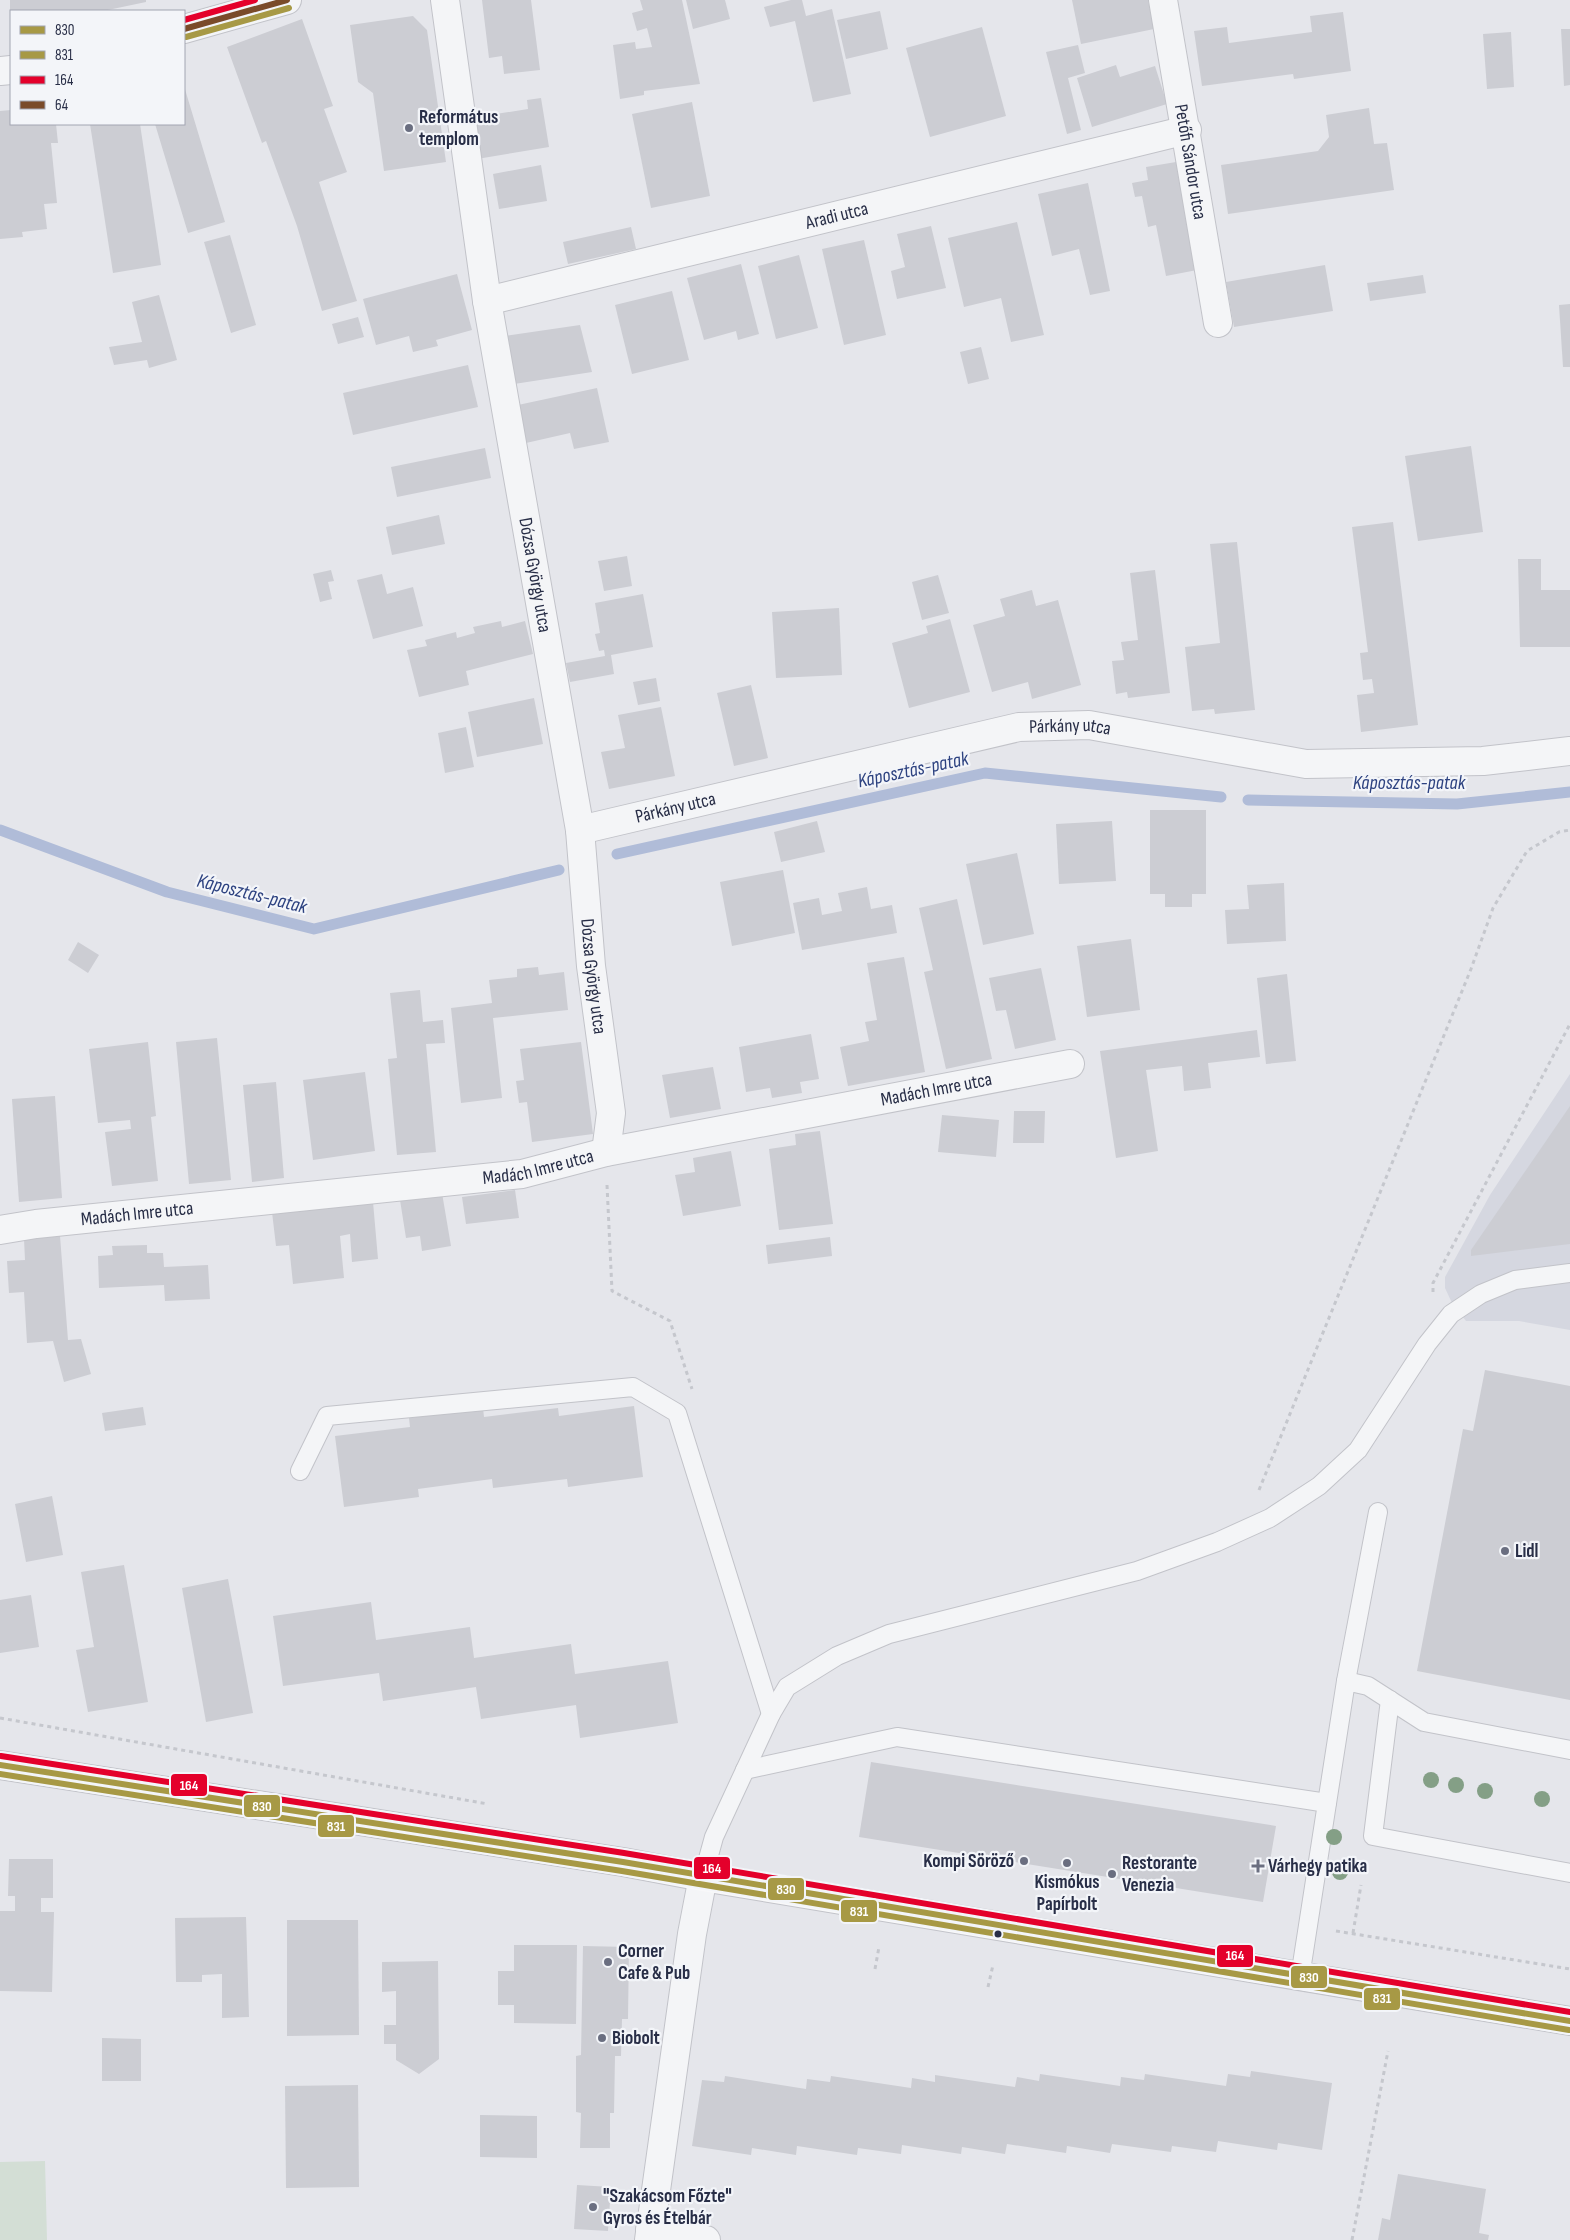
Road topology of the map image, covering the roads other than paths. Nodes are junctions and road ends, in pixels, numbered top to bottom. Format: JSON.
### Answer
{"nodes":[{"id":1,"x":287,"y":0,"type":"edge"},
{"id":2,"x":445,"y":0,"type":"edge"},
{"id":3,"x":1162,"y":0,"type":"edge"},
{"id":4,"x":185,"y":29,"type":"edge"},
{"id":5,"x":1187,"y":130,"type":"junction"},
{"id":6,"x":487,"y":301,"type":"junction"},
{"id":7,"x":1218,"y":323,"type":"dead end"},
{"id":8,"x":1570,"y":752,"type":"edge"},
{"id":9,"x":580,"y":830,"type":"junction"},
{"id":10,"x":1070,"y":1064,"type":"dead end"},
{"id":11,"x":606,"y":1152,"type":"junction"},
{"id":12,"x":0,"y":1230,"type":"edge"},
{"id":13,"x":1570,"y":1273,"type":"edge"},
{"id":14,"x":300,"y":1472,"type":"dead end"},
{"id":15,"x":1378,"y":1512,"type":"dead end"},
{"id":16,"x":1346,"y":1681,"type":"junction"},
{"id":17,"x":1390,"y":1700,"type":"junction"},
{"id":18,"x":771,"y":1714,"type":"junction"},
{"id":19,"x":1570,"y":1750,"type":"edge"},
{"id":20,"x":0,"y":1765,"type":"edge"},
{"id":21,"x":745,"y":1770,"type":"junction"},
{"id":22,"x":1327,"y":1803,"type":"junction"},
{"id":23,"x":1570,"y":1873,"type":"edge"},
{"id":24,"x":704,"y":1877,"type":"junction"},
{"id":25,"x":1300,"y":1977,"type":"junction"},
{"id":26,"x":1570,"y":2021,"type":"edge"},
{"id":27,"x":649,"y":2235,"type":"edge"},
{"id":28,"x":706,"y":2240,"type":"edge"}],
"edges":[{"from":1,"to":4,"type":"street"},
{"from":2,"to":6,"type":"street","name":"Dózsa György utca"},
{"from":3,"to":5,"type":"street","name":"Petőfi Sándor utca"},
{"from":5,"to":6,"type":"street","name":"Aradi utca"},
{"from":5,"to":7,"type":"street","name":"Petőfi Sándor utca"},
{"from":6,"to":9,"type":"street","name":"Dózsa György utca"},
{"from":8,"to":9,"type":"street","name":"Párkány utca"},
{"from":9,"to":11,"type":"street","name":"Dózsa György utca"},
{"from":10,"to":11,"type":"street","name":"Madách Imre utca"},
{"from":11,"to":12,"type":"street","name":"Madách Imre utca"},
{"from":13,"to":18,"type":"lane"},
{"from":14,"to":18,"type":"lane"},
{"from":15,"to":16,"type":"lane"},
{"from":16,"to":17,"type":"lane"},
{"from":16,"to":22,"type":"lane"},
{"from":17,"to":19,"type":"lane"},
{"from":17,"to":23,"type":"lane"},
{"from":18,"to":21,"type":"lane"},
{"from":20,"to":24,"type":"main road"},
{"from":21,"to":22,"type":"lane"},
{"from":21,"to":24,"type":"lane"},
{"from":22,"to":25,"type":"lane"},
{"from":24,"to":25,"type":"main road"},
{"from":24,"to":27,"type":"street"},
{"from":25,"to":26,"type":"main road"},
{"from":27,"to":28,"type":"street"}]}
